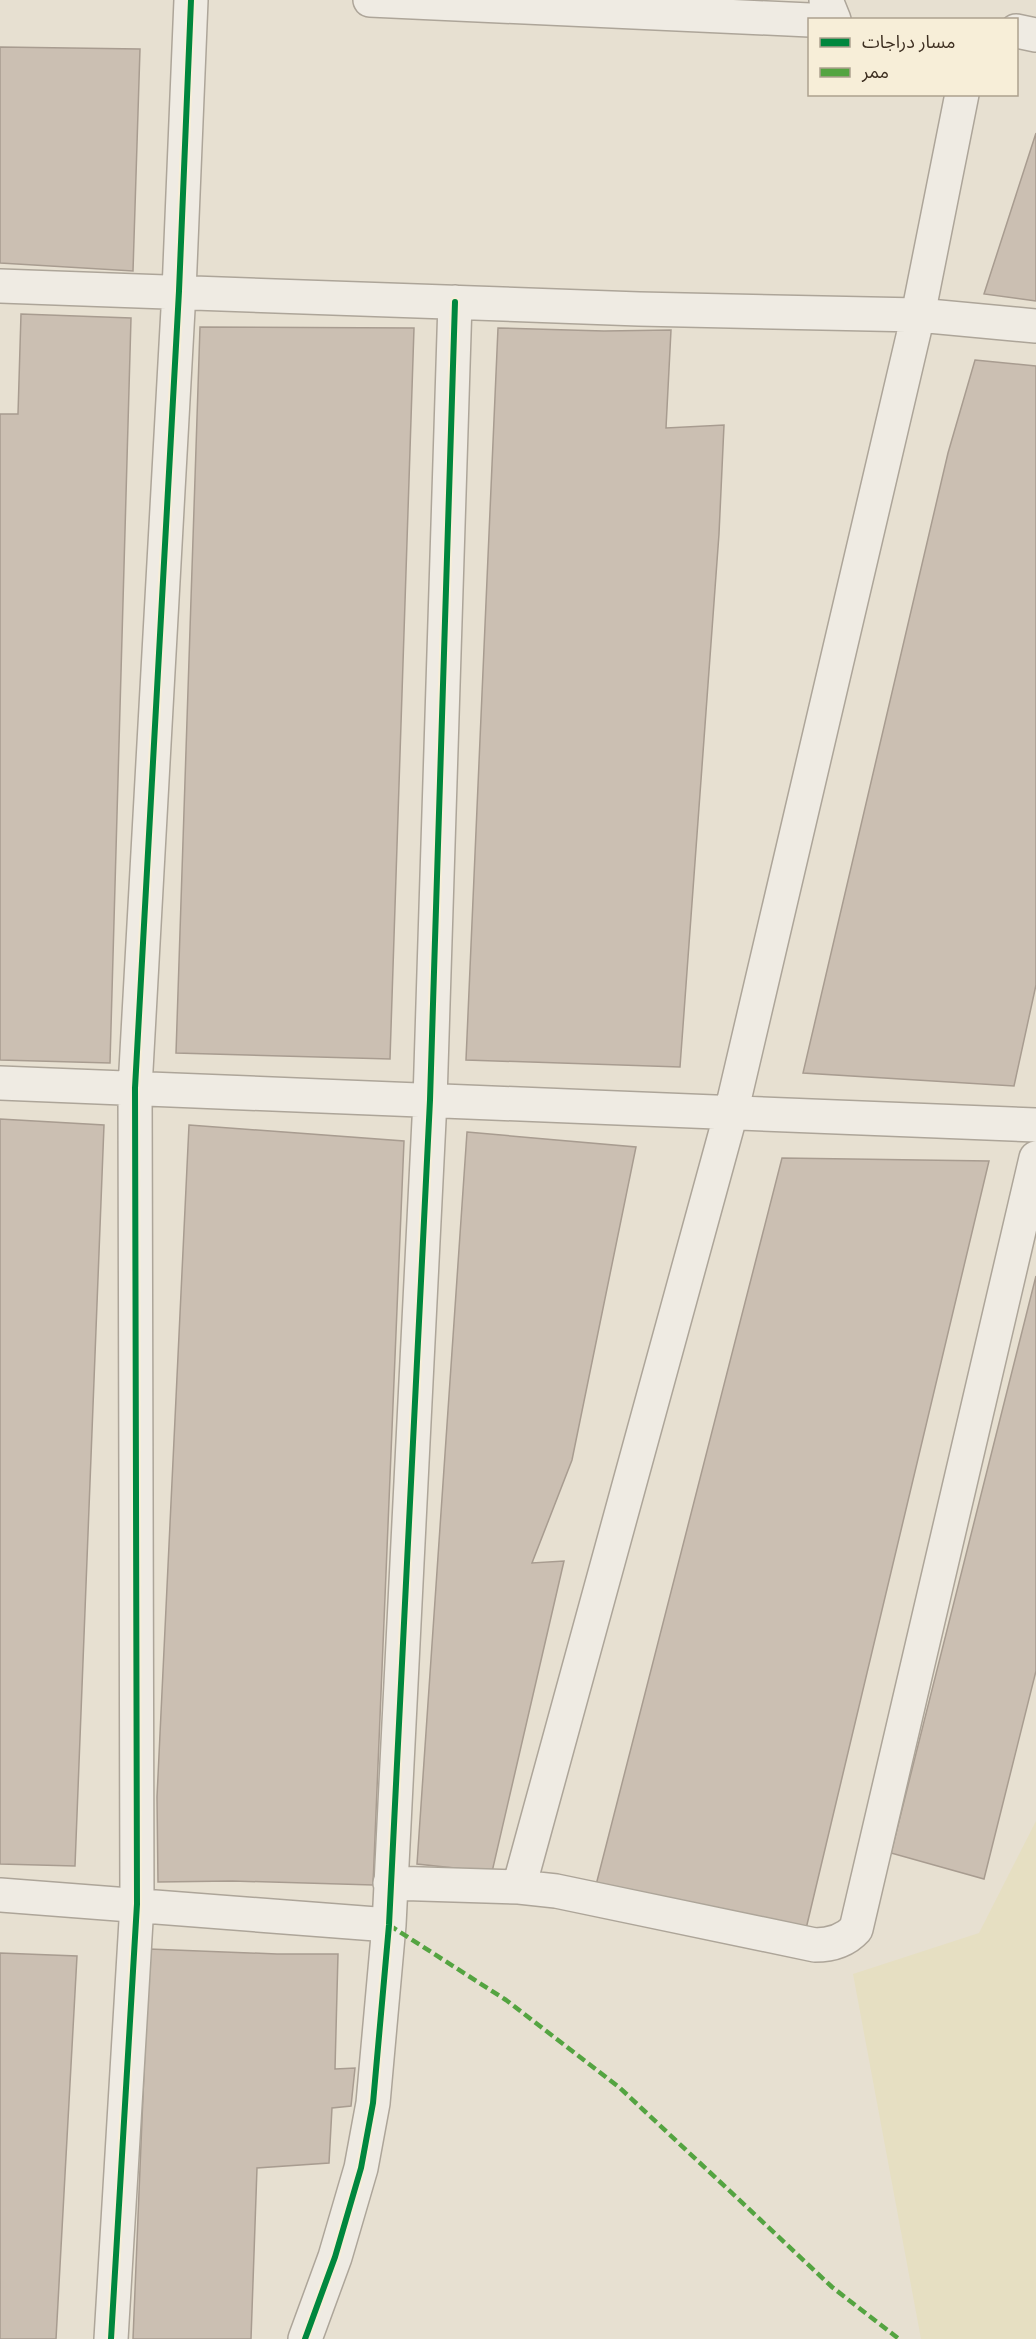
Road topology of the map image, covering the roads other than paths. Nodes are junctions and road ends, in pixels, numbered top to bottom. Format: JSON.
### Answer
{"nodes":[{"id":1,"x":191,"y":0,"type":"edge"},
{"id":2,"x":370,"y":0,"type":"edge"},
{"id":3,"x":826,"y":0,"type":"edge"},
{"id":4,"x":833,"y":18,"type":"edge"},
{"id":5,"x":808,"y":20,"type":"edge"},
{"id":6,"x":1018,"y":31,"type":"edge"},
{"id":7,"x":1036,"y":35,"type":"edge"},
{"id":8,"x":962,"y":96,"type":"edge"},
{"id":9,"x":0,"y":286,"type":"edge"},
{"id":10,"x":179,"y":291,"type":"junction"},
{"id":11,"x":454,"y":302,"type":"junction"},
{"id":12,"x":918,"y":315,"type":"junction"},
{"id":13,"x":1036,"y":326,"type":"edge"},
{"id":14,"x":0,"y":1083,"type":"edge"},
{"id":15,"x":135,"y":1088,"type":"junction"},
{"id":16,"x":430,"y":1100,"type":"junction"},
{"id":17,"x":731,"y":1113,"type":"junction"},
{"id":18,"x":1036,"y":1125,"type":"edge"},
{"id":19,"x":1036,"y":1158,"type":"edge"},
{"id":20,"x":390,"y":1883,"type":"junction"},
{"id":21,"x":519,"y":1887,"type":"junction"},
{"id":22,"x":0,"y":1895,"type":"edge"},
{"id":23,"x":137,"y":1904,"type":"junction"},
{"id":24,"x":389,"y":1925,"type":"junction"},
{"id":25,"x":111,"y":2339,"type":"edge"},
{"id":26,"x":305,"y":2339,"type":"edge"}],
"edges":[{"from":1,"to":10,"type":"street"},
{"from":2,"to":5,"type":"street"},
{"from":3,"to":4,"type":"street"},
{"from":6,"to":7,"type":"street"},
{"from":8,"to":12,"type":"street"},
{"from":9,"to":10,"type":"street"},
{"from":10,"to":11,"type":"street"},
{"from":10,"to":15,"type":"street"},
{"from":11,"to":12,"type":"street"},
{"from":11,"to":16,"type":"street"},
{"from":12,"to":13,"type":"street"},
{"from":12,"to":17,"type":"street"},
{"from":14,"to":15,"type":"street"},
{"from":15,"to":16,"type":"street"},
{"from":15,"to":23,"type":"street"},
{"from":16,"to":17,"type":"street"},
{"from":16,"to":20,"type":"street"},
{"from":17,"to":18,"type":"street"},
{"from":17,"to":21,"type":"street"},
{"from":19,"to":21,"type":"street"},
{"from":20,"to":21,"type":"street"},
{"from":20,"to":24,"type":"street"},
{"from":22,"to":23,"type":"street"},
{"from":23,"to":24,"type":"street"},
{"from":23,"to":25,"type":"street"},
{"from":24,"to":26,"type":"street"}]}
